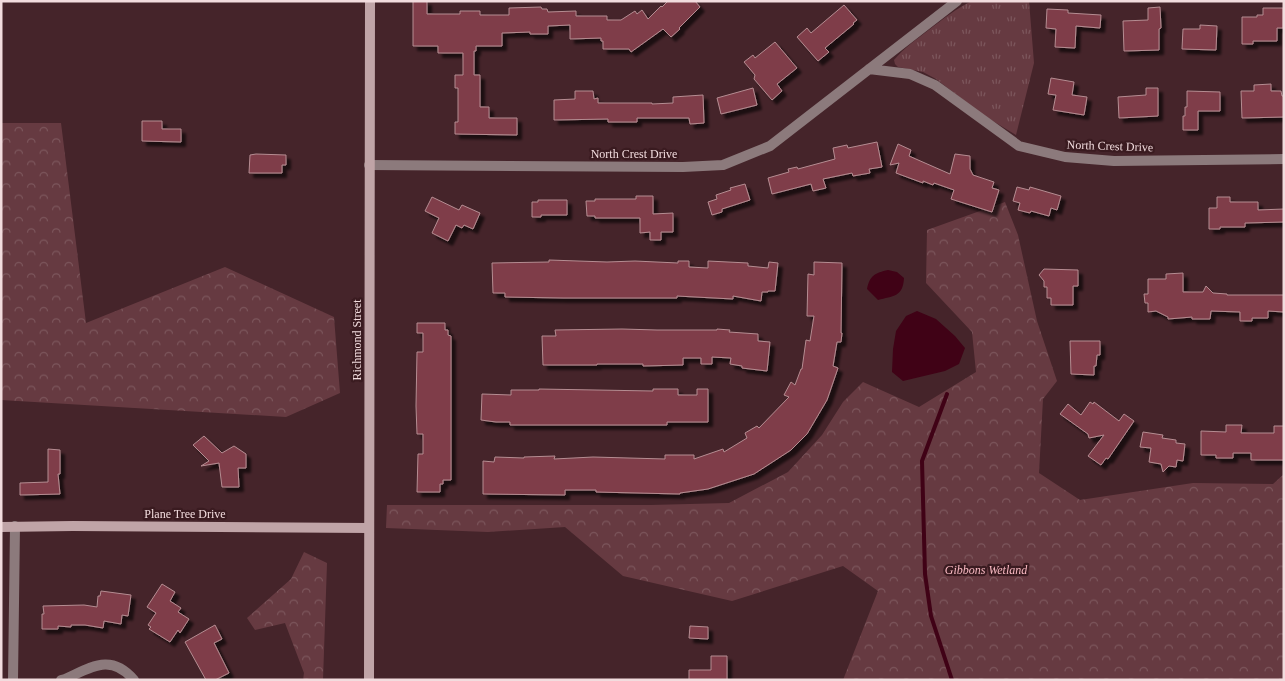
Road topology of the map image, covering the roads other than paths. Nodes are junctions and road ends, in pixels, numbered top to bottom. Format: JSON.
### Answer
{"nodes":[{"id":1,"x":370,"y":1,"type":"edge"},
{"id":2,"x":957,"y":1,"type":"edge"},
{"id":3,"x":869,"y":69,"type":"junction"},
{"id":4,"x":1284,"y":159,"type":"edge"},
{"id":5,"x":369,"y":166,"type":"junction"},
{"id":6,"x":15,"y":526,"type":"junction"},
{"id":7,"x":1,"y":527,"type":"edge"},
{"id":8,"x":369,"y":528,"type":"junction"},
{"id":9,"x":13,"y":680,"type":"edge"},
{"id":10,"x":62,"y":680,"type":"edge"},
{"id":11,"x":134,"y":680,"type":"edge"},
{"id":12,"x":369,"y":680,"type":"edge"}],
"edges":[{"from":1,"to":5,"type":"main road","name":"Richmond Street"},
{"from":2,"to":3,"type":"street","name":"North Crest Drive"},
{"from":3,"to":4,"type":"street","name":"North Crest Drive"},
{"from":3,"to":5,"type":"street","name":"North Crest Drive"},
{"from":5,"to":8,"type":"main road","name":"Richmond Street"},
{"from":6,"to":7,"type":"main road","name":"Plane Tree Drive"},
{"from":6,"to":8,"type":"main road","name":"Plane Tree Drive"},
{"from":6,"to":9,"type":"street"},
{"from":8,"to":12,"type":"main road","name":"Richmond Street"},
{"from":10,"to":11,"type":"street"}]}
